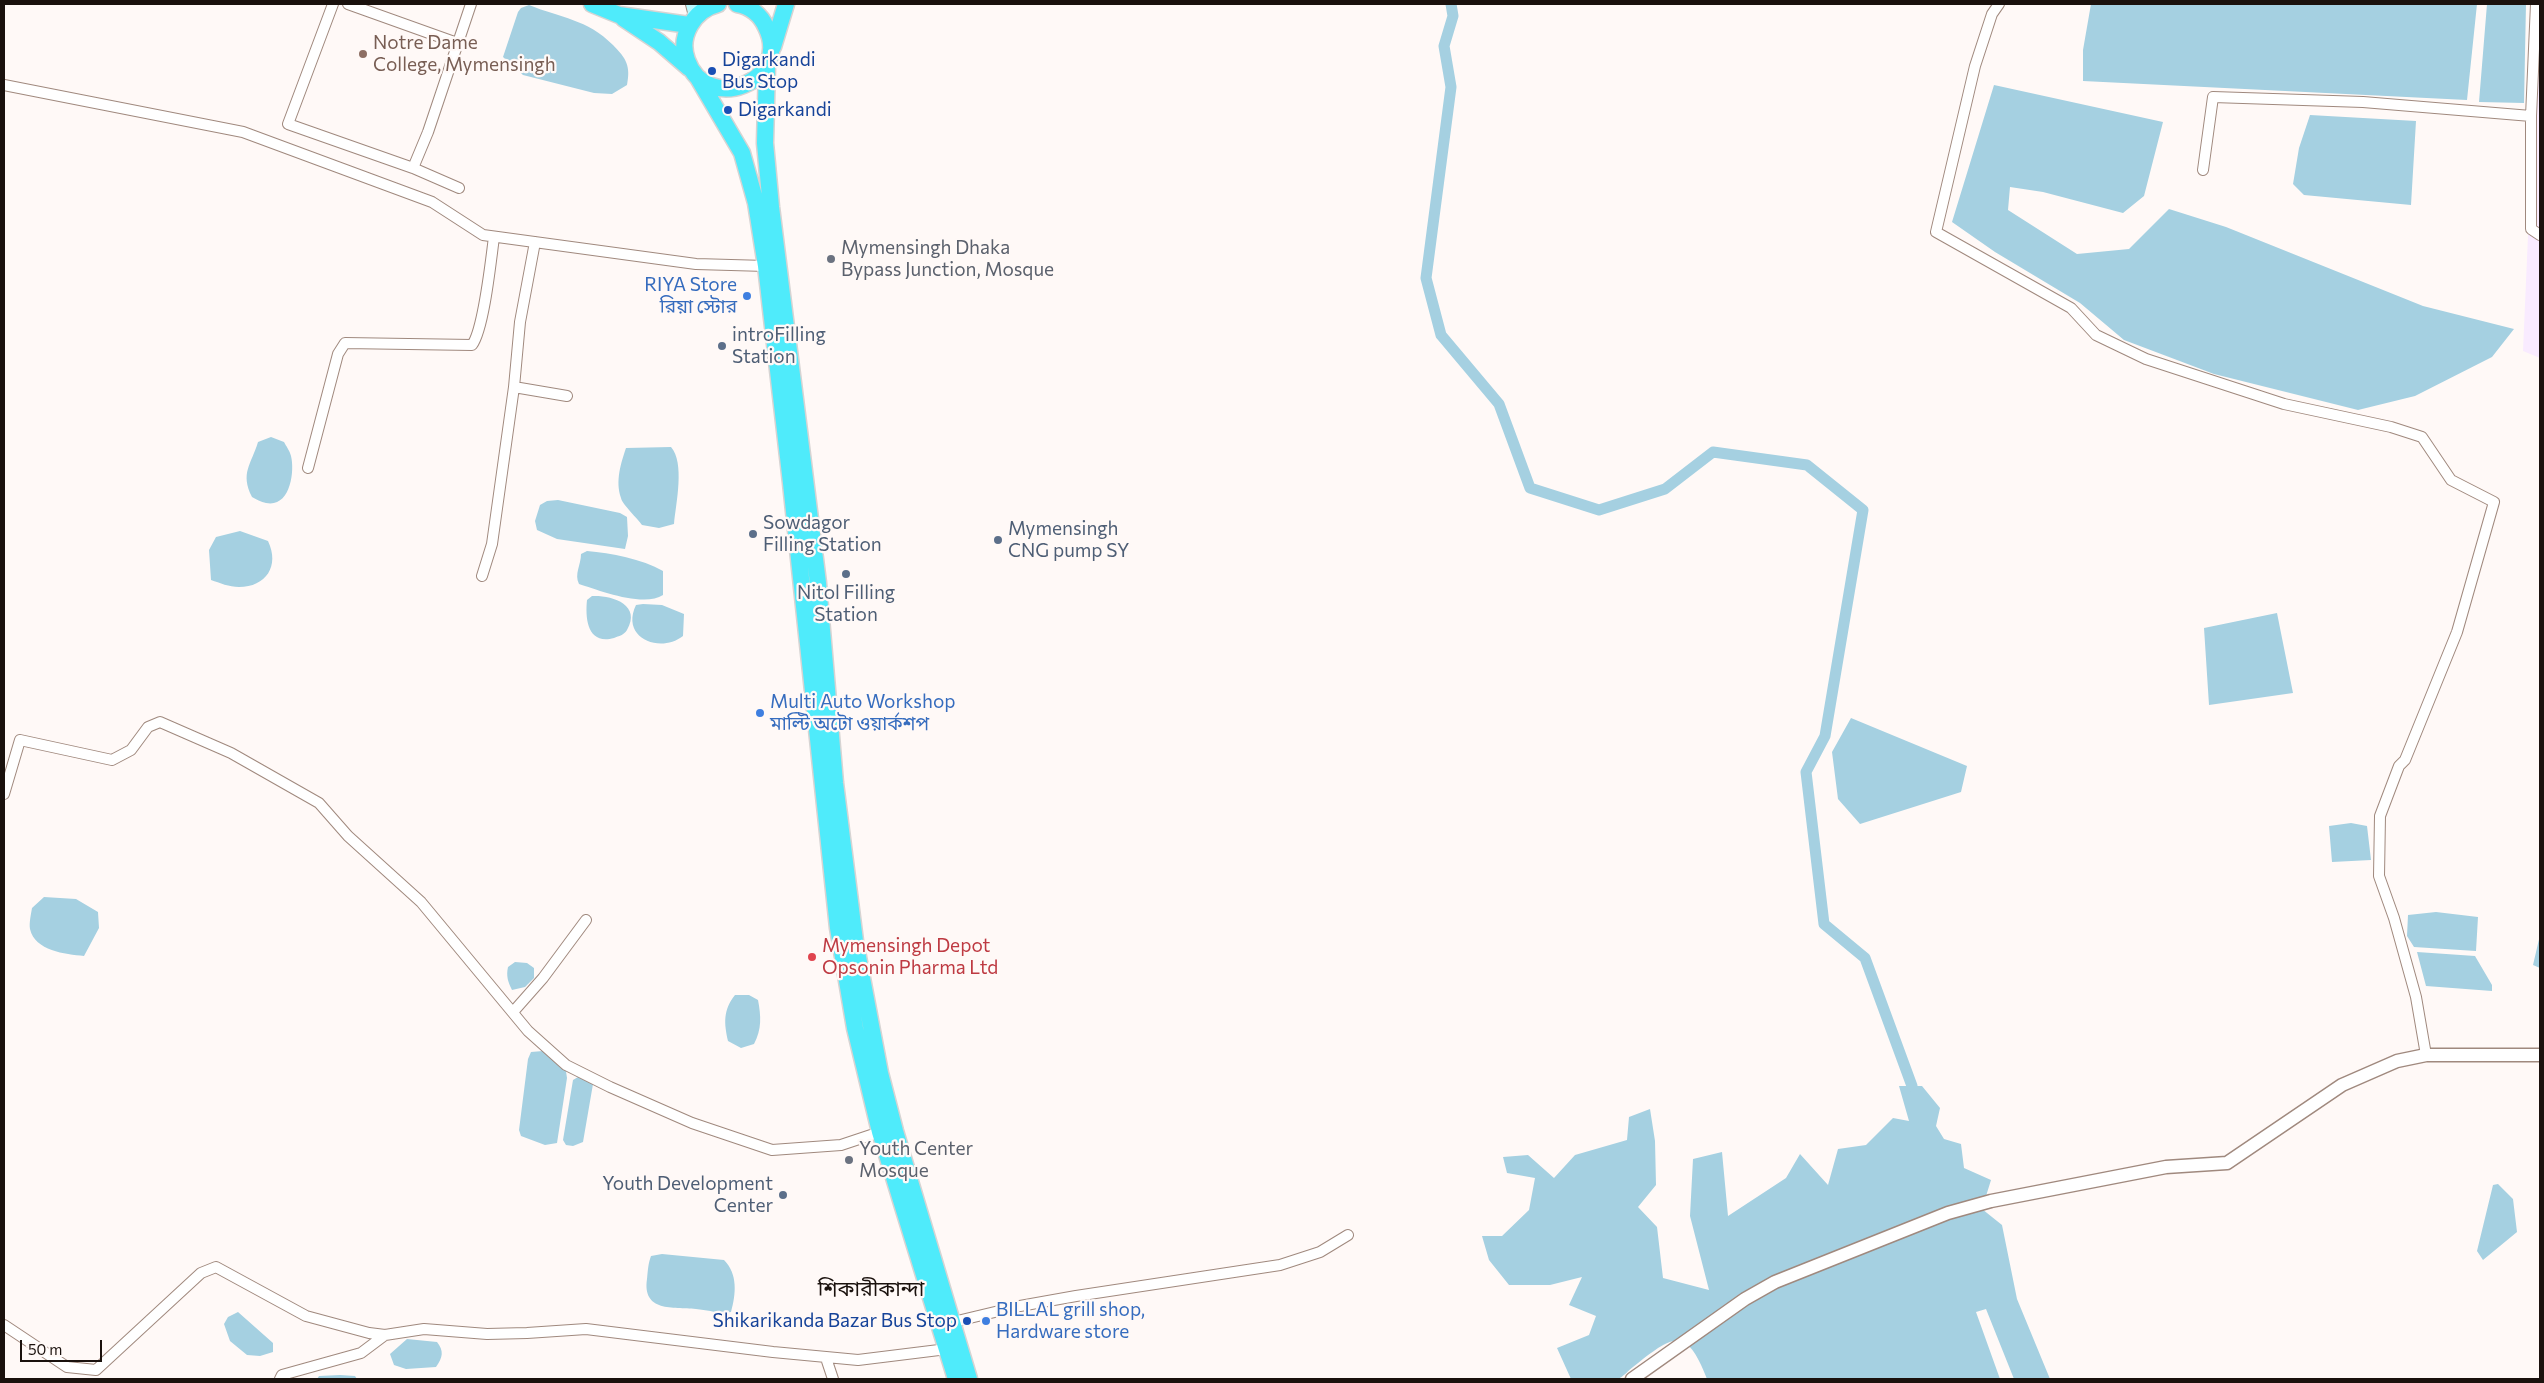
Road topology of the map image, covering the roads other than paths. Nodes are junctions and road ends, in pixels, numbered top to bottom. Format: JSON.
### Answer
{"nodes":[{"id":1,"x":333,"y":4,"type":"edge"},
{"id":2,"x":348,"y":4,"type":"edge"},
{"id":3,"x":471,"y":4,"type":"edge"},
{"id":4,"x":592,"y":4,"type":"edge"},
{"id":5,"x":718,"y":4,"type":"edge"},
{"id":6,"x":786,"y":4,"type":"edge"},
{"id":7,"x":1999,"y":4,"type":"edge"},
{"id":8,"x":2536,"y":4,"type":"edge"},
{"id":9,"x":745,"y":5,"type":"edge"},
{"id":10,"x":619,"y":15,"type":"junction"},
{"id":11,"x":693,"y":15,"type":"edge"},
{"id":12,"x":458,"y":43,"type":"junction"},
{"id":13,"x":769,"y":60,"type":"junction"},
{"id":14,"x":695,"y":74,"type":"junction"},
{"id":15,"x":4,"y":85,"type":"edge"},
{"id":16,"x":2531,"y":116,"type":"junction"},
{"id":17,"x":413,"y":168,"type":"junction"},
{"id":18,"x":2203,"y":170,"type":"dead end"},
{"id":19,"x":459,"y":188,"type":"dead end"},
{"id":20,"x":2536,"y":205,"type":"edge"},
{"id":21,"x":2540,"y":235,"type":"edge"},
{"id":22,"x":494,"y":236,"type":"junction"},
{"id":23,"x":535,"y":242,"type":"junction"},
{"id":24,"x":766,"y":266,"type":"junction"},
{"id":25,"x":514,"y":387,"type":"junction"},
{"id":26,"x":567,"y":396,"type":"dead end"},
{"id":27,"x":308,"y":468,"type":"dead end"},
{"id":28,"x":482,"y":576,"type":"dead end"},
{"id":29,"x":4,"y":794,"type":"edge"},
{"id":30,"x":586,"y":920,"type":"dead end"},
{"id":31,"x":513,"y":1012,"type":"junction"},
{"id":32,"x":2540,"y":1055,"type":"edge"},
{"id":33,"x":2426,"y":1056,"type":"junction"},
{"id":34,"x":880,"y":1132,"type":"junction"},
{"id":35,"x":1348,"y":1235,"type":"dead end"},
{"id":36,"x":953,"y":1322,"type":"junction"},
{"id":37,"x":4,"y":1325,"type":"edge"},
{"id":38,"x":384,"y":1334,"type":"junction"},
{"id":39,"x":947,"y":1349,"type":"junction"},
{"id":40,"x":826,"y":1358,"type":"junction"},
{"id":41,"x":280,"y":1379,"type":"edge"},
{"id":42,"x":833,"y":1379,"type":"edge"},
{"id":43,"x":956,"y":1379,"type":"edge"},
{"id":44,"x":969,"y":1379,"type":"edge"},
{"id":45,"x":1632,"y":1379,"type":"edge"}],
"edges":[{"from":1,"to":17,"type":"street"},
{"from":2,"to":12,"type":"street"},
{"from":3,"to":12,"type":"street"},
{"from":4,"to":10,"type":"highway"},
{"from":5,"to":11,"type":"highway"},
{"from":6,"to":13,"type":"highway"},
{"from":7,"to":33,"type":"street"},
{"from":8,"to":16,"type":"street"},
{"from":9,"to":13,"type":"highway"},
{"from":10,"to":11,"type":"highway"},
{"from":10,"to":14,"type":"highway"},
{"from":11,"to":14,"type":"highway"},
{"from":12,"to":17,"type":"street"},
{"from":13,"to":14,"type":"highway"},
{"from":13,"to":36,"type":"highway"},
{"from":14,"to":24,"type":"highway"},
{"from":15,"to":22,"type":"street"},
{"from":16,"to":18,"type":"street"},
{"from":16,"to":20,"type":"street"},
{"from":17,"to":19,"type":"street"},
{"from":20,"to":21,"type":"street"},
{"from":22,"to":23,"type":"street"},
{"from":22,"to":27,"type":"street"},
{"from":23,"to":24,"type":"street"},
{"from":23,"to":25,"type":"street"},
{"from":24,"to":34,"type":"highway"},
{"from":25,"to":26,"type":"street"},
{"from":25,"to":28,"type":"street"},
{"from":29,"to":31,"type":"street"},
{"from":30,"to":31,"type":"street"},
{"from":31,"to":34,"type":"street"},
{"from":32,"to":33,"type":"street"},
{"from":33,"to":45,"type":"street"},
{"from":34,"to":39,"type":"highway"},
{"from":35,"to":36,"type":"street"},
{"from":36,"to":44,"type":"highway"},
{"from":37,"to":38,"type":"street"},
{"from":38,"to":40,"type":"street"},
{"from":38,"to":41,"type":"street"},
{"from":39,"to":40,"type":"street"},
{"from":39,"to":43,"type":"highway"},
{"from":40,"to":42,"type":"street"}]}
